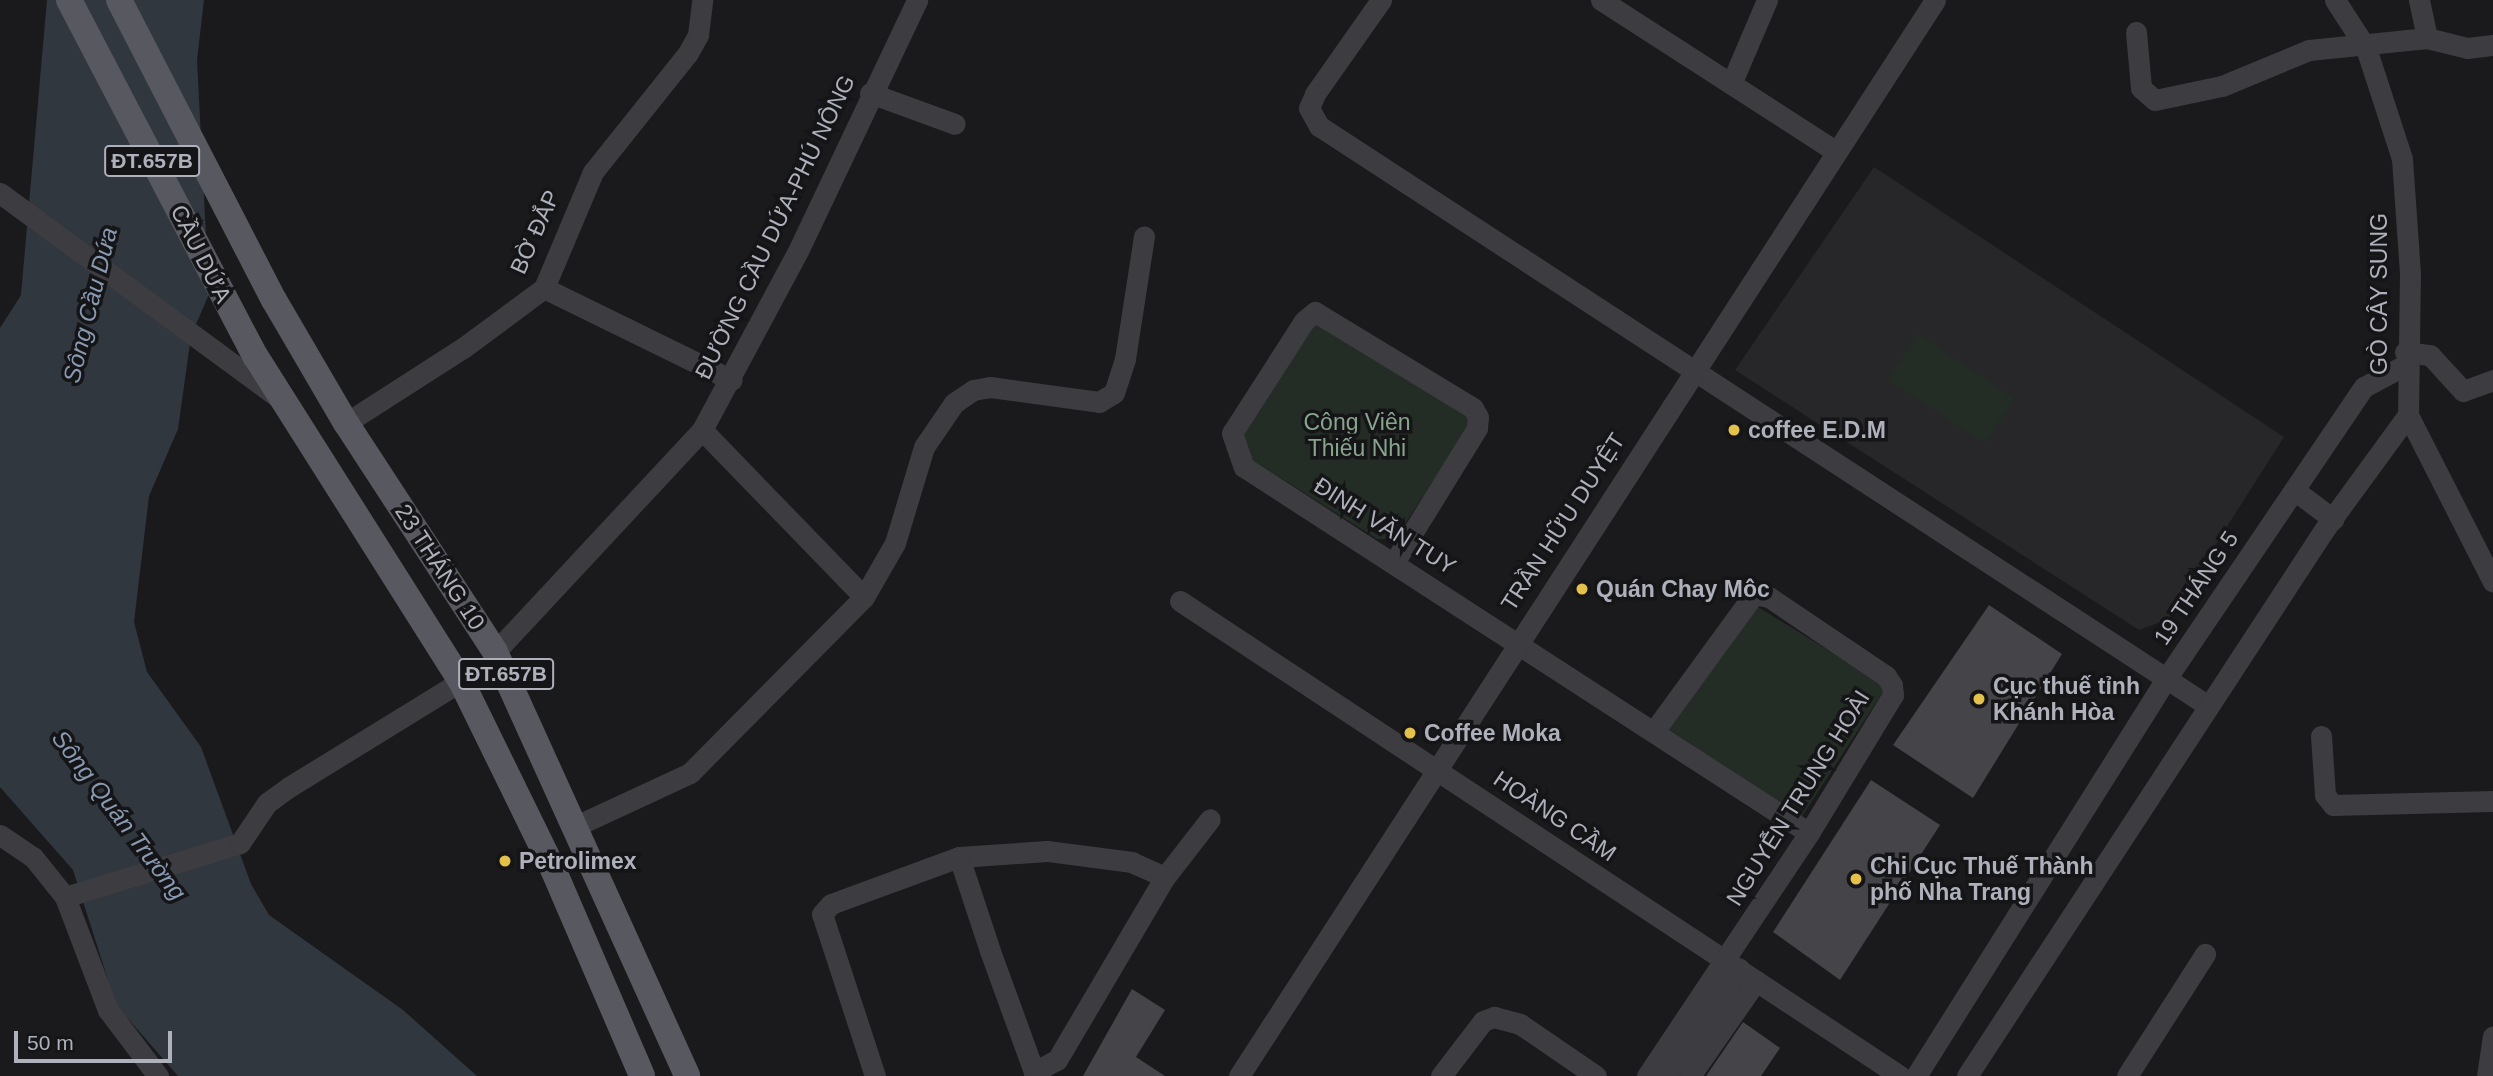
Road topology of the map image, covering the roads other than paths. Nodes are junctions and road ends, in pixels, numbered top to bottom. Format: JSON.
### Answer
{"nodes":[{"id":1,"x":69,"y":0,"type":"edge"},
{"id":2,"x":120,"y":0,"type":"edge"},
{"id":3,"x":702,"y":0,"type":"edge"},
{"id":4,"x":917,"y":0,"type":"edge"},
{"id":5,"x":1381,"y":0,"type":"edge"},
{"id":6,"x":1601,"y":0,"type":"edge"},
{"id":7,"x":1767,"y":0,"type":"edge"},
{"id":8,"x":1935,"y":0,"type":"edge"},
{"id":9,"x":2335,"y":0,"type":"edge"},
{"id":10,"x":2419,"y":0,"type":"edge"},
{"id":11,"x":2136,"y":32,"type":"dead end"},
{"id":12,"x":2427,"y":38,"type":"junction"},
{"id":13,"x":2493,"y":45,"type":"edge"},
{"id":14,"x":2366,"y":48,"type":"junction"},
{"id":15,"x":1732,"y":82,"type":"junction"},
{"id":16,"x":870,"y":93,"type":"junction"},
{"id":17,"x":955,"y":124,"type":"dead end"},
{"id":18,"x":1834,"y":150,"type":"junction"},
{"id":19,"x":0,"y":193,"type":"edge"},
{"id":20,"x":1144,"y":236,"type":"dead end"},
{"id":21,"x":544,"y":288,"type":"junction"},
{"id":22,"x":274,"y":300,"type":"joint"},
{"id":23,"x":236,"y":321,"type":"joint"},
{"id":24,"x":2405,"y":358,"type":"junction"},
{"id":25,"x":1693,"y":367,"type":"junction"},
{"id":26,"x":732,"y":380,"type":"junction"},
{"id":27,"x":2493,"y":380,"type":"edge"},
{"id":28,"x":281,"y":399,"type":"junction"},
{"id":29,"x":2408,"y":415,"type":"junction"},
{"id":30,"x":346,"y":423,"type":"junction"},
{"id":31,"x":702,"y":430,"type":"junction"},
{"id":32,"x":2294,"y":490,"type":"junction"},
{"id":33,"x":2333,"y":519,"type":"junction"},
{"id":34,"x":1395,"y":561,"type":"junction"},
{"id":35,"x":2493,"y":582,"type":"edge"},
{"id":36,"x":864,"y":597,"type":"junction"},
{"id":37,"x":1180,"y":601,"type":"dead end"},
{"id":38,"x":1517,"y":642,"type":"junction"},
{"id":39,"x":495,"y":652,"type":"junction"},
{"id":40,"x":2166,"y":679,"type":"junction"},
{"id":41,"x":461,"y":681,"type":"junction"},
{"id":42,"x":2207,"y":705,"type":"junction"},
{"id":43,"x":1655,"y":730,"type":"junction"},
{"id":44,"x":2321,"y":736,"type":"dead end"},
{"id":45,"x":1438,"y":769,"type":"junction"},
{"id":46,"x":2493,"y":801,"type":"edge"},
{"id":47,"x":1210,"y":819,"type":"dead end"},
{"id":48,"x":578,"y":825,"type":"junction"},
{"id":49,"x":1809,"y":833,"type":"junction"},
{"id":50,"x":0,"y":835,"type":"edge"},
{"id":51,"x":959,"y":857,"type":"junction"},
{"id":52,"x":1165,"y":877,"type":"junction"},
{"id":53,"x":67,"y":897,"type":"junction"},
{"id":54,"x":2205,"y":954,"type":"dead end"},
{"id":55,"x":1741,"y":970,"type":"junction"},
{"id":56,"x":2493,"y":1036,"type":"edge"},
{"id":57,"x":2137,"y":1072,"type":"edge"},
{"id":58,"x":1034,"y":1074,"type":"edge"},
{"id":59,"x":158,"y":1076,"type":"edge"},
{"id":60,"x":642,"y":1076,"type":"edge"},
{"id":61,"x":687,"y":1076,"type":"edge"},
{"id":62,"x":876,"y":1076,"type":"edge"},
{"id":63,"x":1239,"y":1076,"type":"edge"},
{"id":64,"x":1441,"y":1076,"type":"edge"},
{"id":65,"x":1595,"y":1076,"type":"edge"},
{"id":66,"x":1647,"y":1076,"type":"edge"},
{"id":67,"x":1666,"y":1076,"type":"edge"},
{"id":68,"x":1690,"y":1076,"type":"edge"},
{"id":69,"x":1900,"y":1076,"type":"edge"},
{"id":70,"x":1916,"y":1076,"type":"edge"},
{"id":71,"x":1967,"y":1076,"type":"edge"},
{"id":72,"x":2487,"y":1076,"type":"edge"}],
"edges":[{"from":1,"to":23,"type":"main road","name":"CẦU DỨA","number":"ĐT.657B"},
{"from":2,"to":22,"type":"main road","name":"CẦU DỨA","number":"ĐT.657B"},
{"from":3,"to":21,"type":"street","name":"BỜ ĐẮP"},
{"from":4,"to":16,"type":"street","name":"ĐƯỜNG CẦU DỨA-PHÚ NÔNG"},
{"from":5,"to":25,"type":"street"},
{"from":6,"to":15,"type":"street"},
{"from":7,"to":15,"type":"street"},
{"from":8,"to":18,"type":"street","name":"TRẦN HỮU DUYỆT"},
{"from":9,"to":14,"type":"street","name":"GÒ CÂY SUNG"},
{"from":10,"to":12,"type":"street"},
{"from":11,"to":14,"type":"street"},
{"from":12,"to":13,"type":"street"},
{"from":12,"to":14,"type":"street"},
{"from":14,"to":24,"type":"street","name":"GÒ CÂY SUNG"},
{"from":15,"to":18,"type":"street"},
{"from":16,"to":17,"type":"street"},
{"from":16,"to":26,"type":"street","name":"ĐƯỜNG CẦU DỨA-PHÚ NÔNG"},
{"from":18,"to":25,"type":"street","name":"TRẦN HỮU DUYỆT"},
{"from":19,"to":28,"type":"street","name":"CẦU DỨA"},
{"from":20,"to":36,"type":"street"},
{"from":21,"to":26,"type":"street"},
{"from":21,"to":30,"type":"street","name":"BỜ ĐẮP"},
{"from":22,"to":30,"type":"main road","name":"23 THÁNG 10","number":"ĐT.657B"},
{"from":23,"to":28,"type":"main road","name":"23 THÁNG 10","number":"ĐT.657B"},
{"from":24,"to":27,"type":"street"},
{"from":24,"to":29,"type":"street","name":"GÒ CÂY SUNG"},
{"from":24,"to":32,"type":"street","name":"19 THÁNG 5"},
{"from":25,"to":38,"type":"street","name":"TRẦN HỮU DUYỆT"},
{"from":25,"to":40,"type":"street"},
{"from":26,"to":31,"type":"street","name":"ĐƯỜNG CẦU DỨA-PHÚ NÔNG"},
{"from":28,"to":41,"type":"main road","name":"23 THÁNG 10","number":"ĐT.657B"},
{"from":29,"to":33,"type":"street"},
{"from":29,"to":35,"type":"street","name":"GÒ CÂY SUNG"},
{"from":30,"to":39,"type":"main road","name":"23 THÁNG 10","number":"ĐT.657B"},
{"from":31,"to":36,"type":"street"},
{"from":31,"to":39,"type":"street","name":"ĐƯỜNG CẦU DỨA-PHÚ NÔNG"},
{"from":32,"to":33,"type":"street"},
{"from":32,"to":40,"type":"street","name":"19 THÁNG 5"},
{"from":33,"to":42,"type":"street"},
{"from":34,"to":34,"type":"street","name":"ĐINH VĂN TUY"},
{"from":34,"to":38,"type":"street","name":"ĐINH VĂN TUY"},
{"from":36,"to":48,"type":"street"},
{"from":37,"to":45,"type":"street","name":"HOÀNG CẦM"},
{"from":38,"to":43,"type":"street","name":"ĐINH VĂN TUY"},
{"from":38,"to":45,"type":"street","name":"TRẦN HỮU DUYỆT"},
{"from":39,"to":41,"type":"main road"},
{"from":39,"to":48,"type":"main road","name":"23 THÁNG 10","number":"ĐT.657B"},
{"from":40,"to":42,"type":"street"},
{"from":40,"to":70,"type":"street","name":"19 THÁNG 5"},
{"from":41,"to":53,"type":"street"},
{"from":41,"to":60,"type":"main road","name":"23 THÁNG 10","number":"ĐT.657B"},
{"from":42,"to":71,"type":"street"},
{"from":43,"to":49,"type":"street","name":"ĐINH VĂN TUY"},
{"from":43,"to":49,"type":"street","name":"NGUYỄN TRUNG HOÀI"},
{"from":44,"to":46,"type":"street"},
{"from":45,"to":55,"type":"street","name":"HOÀNG CẦM"},
{"from":45,"to":63,"type":"street","name":"TRẦN HỮU DUYỆT"},
{"from":47,"to":52,"type":"street"},
{"from":48,"to":61,"type":"main road","name":"23 THÁNG 10","number":"ĐT.657B"},
{"from":49,"to":55,"type":"street","name":"NGUYỄN TRUNG HOÀI"},
{"from":50,"to":53,"type":"street"},
{"from":51,"to":52,"type":"street"},
{"from":51,"to":58,"type":"street"},
{"from":51,"to":62,"type":"street"},
{"from":52,"to":58,"type":"street"},
{"from":53,"to":59,"type":"street"},
{"from":54,"to":57,"type":"street"},
{"from":55,"to":66,"type":"street","name":"NGUYỄN TRUNG HOÀI"},
{"from":55,"to":67,"type":"street"},
{"from":55,"to":68,"type":"street"},
{"from":55,"to":69,"type":"street","name":"HOÀNG CẦM"},
{"from":56,"to":72,"type":"street"},
{"from":64,"to":65,"type":"street"}]}
